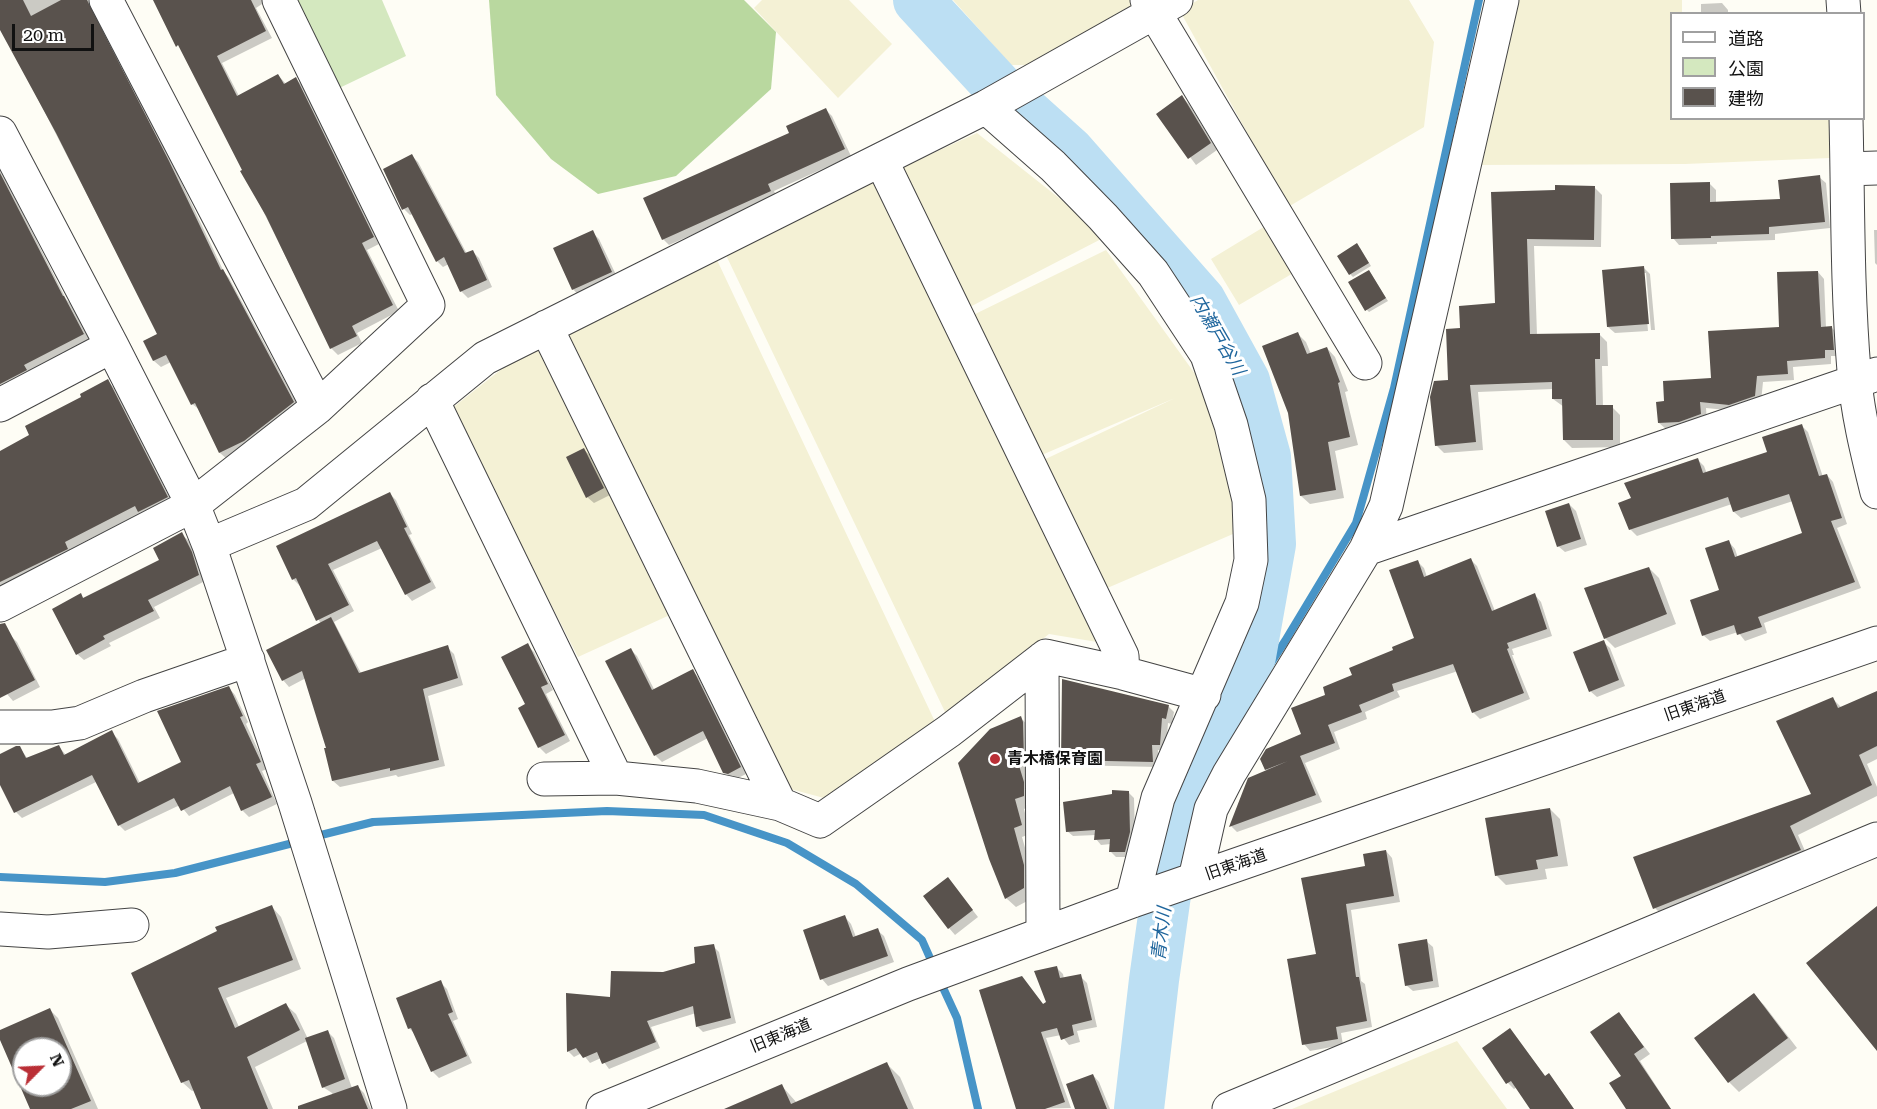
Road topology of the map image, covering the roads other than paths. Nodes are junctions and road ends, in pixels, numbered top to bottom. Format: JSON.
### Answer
{"nodes":[{"id":1,"x":106,"y":0,"type":"edge"},
{"id":2,"x":279,"y":0,"type":"edge"},
{"id":3,"x":1502,"y":0,"type":"edge"},
{"id":4,"x":1159,"y":4,"type":"edge"},
{"id":5,"x":986,"y":107,"type":"junction"},
{"id":6,"x":1847,"y":120,"type":"edge"},
{"id":7,"x":0,"y":133,"type":"edge"},
{"id":8,"x":881,"y":160,"type":"junction"},
{"id":9,"x":1862,"y":168,"type":"edge"},
{"id":10,"x":546,"y":327,"type":"junction"},
{"id":11,"x":112,"y":346,"type":"junction"},
{"id":12,"x":1365,"y":363,"type":"dead end"},
{"id":13,"x":1866,"y":377,"type":"edge"},
{"id":14,"x":432,"y":400,"type":"junction"},
{"id":15,"x":0,"y":405,"type":"edge"},
{"id":16,"x":318,"y":407,"type":"junction"},
{"id":17,"x":1877,"y":492,"type":"edge"},
{"id":18,"x":193,"y":505,"type":"junction"},
{"id":19,"x":209,"y":545,"type":"junction"},
{"id":20,"x":1366,"y":549,"type":"junction"},
{"id":21,"x":0,"y":605,"type":"edge"},
{"id":22,"x":1877,"y":643,"type":"edge"},
{"id":23,"x":1042,"y":659,"type":"junction"},
{"id":24,"x":248,"y":660,"type":"junction"},
{"id":25,"x":1123,"y":673,"type":"junction"},
{"id":26,"x":1204,"y":695,"type":"junction"},
{"id":27,"x":0,"y":727,"type":"edge"},
{"id":28,"x":616,"y":778,"type":"junction"},
{"id":29,"x":544,"y":779,"type":"dead end"},
{"id":30,"x":780,"y":804,"type":"junction"},
{"id":31,"x":1877,"y":839,"type":"edge"},
{"id":32,"x":1195,"y":879,"type":"junction"},
{"id":33,"x":1132,"y":901,"type":"junction"},
{"id":34,"x":132,"y":925,"type":"dead end"},
{"id":35,"x":0,"y":930,"type":"edge"},
{"id":36,"x":1043,"y":934,"type":"junction"},
{"id":37,"x":390,"y":1109,"type":"edge"},
{"id":38,"x":603,"y":1109,"type":"edge"},
{"id":39,"x":1229,"y":1109,"type":"edge"}],
"edges":[{"from":1,"to":16,"type":"street"},
{"from":2,"to":16,"type":"street"},
{"from":3,"to":20,"type":"street"},
{"from":4,"to":5,"type":"street"},
{"from":4,"to":12,"type":"street"},
{"from":5,"to":8,"type":"street"},
{"from":5,"to":26,"type":"street"},
{"from":6,"to":9,"type":"street"},
{"from":7,"to":11,"type":"street"},
{"from":8,"to":10,"type":"street"},
{"from":8,"to":25,"type":"street"},
{"from":9,"to":13,"type":"street"},
{"from":10,"to":14,"type":"street"},
{"from":10,"to":30,"type":"street"},
{"from":11,"to":15,"type":"street"},
{"from":11,"to":18,"type":"street"},
{"from":13,"to":17,"type":"street"},
{"from":13,"to":20,"type":"street"},
{"from":14,"to":19,"type":"street"},
{"from":14,"to":28,"type":"street"},
{"from":16,"to":18,"type":"street"},
{"from":18,"to":19,"type":"street"},
{"from":18,"to":21,"type":"street"},
{"from":19,"to":24,"type":"street"},
{"from":20,"to":32,"type":"street"},
{"from":22,"to":32,"type":"street","name":"旧東海道"},
{"from":23,"to":25,"type":"street"},
{"from":23,"to":30,"type":"street"},
{"from":23,"to":36,"type":"street"},
{"from":24,"to":27,"type":"street"},
{"from":24,"to":37,"type":"street"},
{"from":25,"to":26,"type":"street"},
{"from":26,"to":33,"type":"street"},
{"from":28,"to":29,"type":"street"},
{"from":28,"to":30,"type":"street"},
{"from":31,"to":39,"type":"street"},
{"from":32,"to":33,"type":"street","name":"旧東海道"},
{"from":33,"to":36,"type":"street","name":"旧東海道"},
{"from":34,"to":35,"type":"street"},
{"from":36,"to":38,"type":"street","name":"旧東海道"}]}
